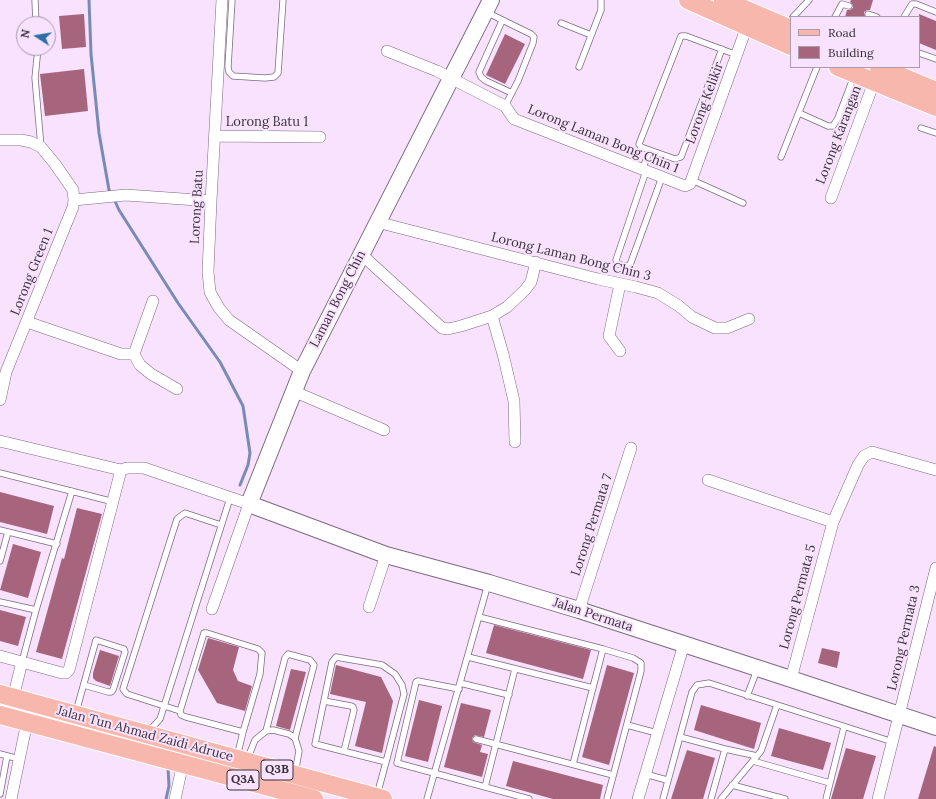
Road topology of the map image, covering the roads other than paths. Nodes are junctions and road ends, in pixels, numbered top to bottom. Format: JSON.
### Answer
{"nodes":[{"id":1,"x":35,"y":0,"type":"edge"},
{"id":2,"x":222,"y":0,"type":"edge"},
{"id":3,"x":232,"y":0,"type":"edge"},
{"id":4,"x":283,"y":0,"type":"edge"},
{"id":5,"x":601,"y":0,"type":"edge"},
{"id":6,"x":688,"y":0,"type":"edge"},
{"id":7,"x":723,"y":0,"type":"edge"},
{"id":8,"x":809,"y":0,"type":"edge"},
{"id":9,"x":917,"y":2,"type":"edge"},
{"id":10,"x":488,"y":6,"type":"edge"},
{"id":11,"x":848,"y":6,"type":"dead end"},
{"id":12,"x":936,"y":12,"type":"edge"},
{"id":13,"x":868,"y":14,"type":"dead end"},
{"id":14,"x":36,"y":16,"type":"edge"},
{"id":15,"x":795,"y":16,"type":"edge"},
{"id":16,"x":836,"y":16,"type":"edge"},
{"id":17,"x":874,"y":16,"type":"edge"},
{"id":18,"x":905,"y":16,"type":"edge"},
{"id":19,"x":502,"y":21,"type":"junction"},
{"id":20,"x":561,"y":23,"type":"dead end"},
{"id":21,"x":789,"y":23,"type":"edge"},
{"id":22,"x":747,"y":26,"type":"junction"},
{"id":23,"x":591,"y":35,"type":"junction"},
{"id":24,"x":790,"y":46,"type":"edge"},
{"id":25,"x":722,"y":49,"type":"junction"},
{"id":26,"x":387,"y":51,"type":"dead end"},
{"id":27,"x":920,"y":53,"type":"edge"},
{"id":28,"x":738,"y":54,"type":"junction"},
{"id":29,"x":37,"y":56,"type":"edge"},
{"id":30,"x":936,"y":59,"type":"edge"},
{"id":31,"x":579,"y":67,"type":"dead end"},
{"id":32,"x":817,"y":68,"type":"edge"},
{"id":33,"x":846,"y":70,"type":"edge"},
{"id":34,"x":880,"y":71,"type":"edge"},
{"id":35,"x":451,"y":78,"type":"junction"},
{"id":36,"x":936,"y":91,"type":"edge"},
{"id":37,"x":512,"y":93,"type":"junction"},
{"id":38,"x":505,"y":106,"type":"junction"},
{"id":39,"x":936,"y":107,"type":"edge"},
{"id":40,"x":799,"y":113,"type":"junction"},
{"id":41,"x":921,"y":128,"type":"dead end"},
{"id":42,"x":936,"y":133,"type":"edge"},
{"id":43,"x":215,"y":136,"type":"junction"},
{"id":44,"x":320,"y":137,"type":"dead end"},
{"id":45,"x":0,"y":140,"type":"edge"},
{"id":46,"x":41,"y":147,"type":"junction"},
{"id":47,"x":650,"y":150,"type":"junction"},
{"id":48,"x":781,"y":157,"type":"dead end"},
{"id":49,"x":644,"y":170,"type":"junction"},
{"id":50,"x":662,"y":177,"type":"junction"},
{"id":51,"x":688,"y":183,"type":"junction"},
{"id":52,"x":831,"y":198,"type":"dead end"},
{"id":53,"x":74,"y":200,"type":"junction"},
{"id":54,"x":210,"y":201,"type":"junction"},
{"id":55,"x":743,"y":203,"type":"dead end"},
{"id":56,"x":378,"y":222,"type":"junction"},
{"id":57,"x":362,"y":254,"type":"junction"},
{"id":58,"x":536,"y":262,"type":"junction"},
{"id":59,"x":620,"y":284,"type":"junction"},
{"id":60,"x":153,"y":301,"type":"dead end"},
{"id":61,"x":492,"y":316,"type":"junction"},
{"id":62,"x":749,"y":319,"type":"dead end"},
{"id":63,"x":27,"y":322,"type":"junction"},
{"id":64,"x":620,"y":350,"type":"dead end"},
{"id":65,"x":134,"y":354,"type":"junction"},
{"id":66,"x":302,"y":370,"type":"junction"},
{"id":67,"x":178,"y":389,"type":"dead end"},
{"id":68,"x":293,"y":390,"type":"junction"},
{"id":69,"x":0,"y":400,"type":"edge"},
{"id":70,"x":384,"y":430,"type":"dead end"},
{"id":71,"x":0,"y":442,"type":"edge"},
{"id":72,"x":515,"y":442,"type":"dead end"},
{"id":73,"x":631,"y":448,"type":"dead end"},
{"id":74,"x":122,"y":470,"type":"junction"},
{"id":75,"x":936,"y":470,"type":"edge"},
{"id":76,"x":0,"y":473,"type":"edge"},
{"id":77,"x":708,"y":480,"type":"dead end"},
{"id":78,"x":72,"y":491,"type":"junction"},
{"id":79,"x":230,"y":498,"type":"junction"},
{"id":80,"x":114,"y":502,"type":"junction"},
{"id":81,"x":249,"y":504,"type":"junction"},
{"id":82,"x":833,"y":522,"type":"junction"},
{"id":83,"x":221,"y":525,"type":"junction"},
{"id":84,"x":0,"y":530,"type":"edge"},
{"id":85,"x":8,"y":532,"type":"junction"},
{"id":86,"x":57,"y":544,"type":"junction"},
{"id":87,"x":386,"y":555,"type":"junction"},
{"id":88,"x":0,"y":561,"type":"edge"},
{"id":89,"x":936,"y":568,"type":"edge"},
{"id":90,"x":934,"y":582,"type":"edge"},
{"id":91,"x":489,"y":583,"type":"junction"},
{"id":92,"x":0,"y":602,"type":"edge"},
{"id":93,"x":369,"y":608,"type":"dead end"},
{"id":94,"x":212,"y":609,"type":"dead end"},
{"id":95,"x":36,"y":610,"type":"junction"},
{"id":96,"x":579,"y":610,"type":"junction"},
{"id":97,"x":479,"y":617,"type":"junction"},
{"id":98,"x":684,"y":644,"type":"junction"},
{"id":99,"x":603,"y":649,"type":"junction"},
{"id":100,"x":0,"y":656,"type":"edge"},
{"id":101,"x":468,"y":657,"type":"junction"},
{"id":102,"x":22,"y":662,"type":"junction"},
{"id":103,"x":758,"y":668,"type":"junction"},
{"id":104,"x":516,"y":669,"type":"junction"},
{"id":105,"x":790,"y":678,"type":"junction"},
{"id":106,"x":460,"y":683,"type":"junction"},
{"id":107,"x":415,"y":684,"type":"junction"},
{"id":108,"x":84,"y":685,"type":"junction"},
{"id":109,"x":402,"y":685,"type":"junction"},
{"id":110,"x":593,"y":688,"type":"junction"},
{"id":111,"x":458,"y":689,"type":"junction"},
{"id":112,"x":509,"y":694,"type":"junction"},
{"id":113,"x":747,"y":696,"type":"junction"},
{"id":114,"x":4,"y":699,"type":"edge"},
{"id":115,"x":324,"y":701,"type":"junction"},
{"id":116,"x":164,"y":706,"type":"junction"},
{"id":117,"x":777,"y":706,"type":"junction"},
{"id":118,"x":180,"y":711,"type":"junction"},
{"id":119,"x":75,"y":714,"type":"junction"},
{"id":120,"x":0,"y":715,"type":"edge"},
{"id":121,"x":900,"y":716,"type":"junction"},
{"id":122,"x":27,"y":722,"type":"junction"},
{"id":123,"x":627,"y":725,"type":"junction"},
{"id":124,"x":844,"y":727,"type":"junction"},
{"id":125,"x":936,"y":728,"type":"edge"},
{"id":126,"x":266,"y":731,"type":"junction"},
{"id":127,"x":243,"y":732,"type":"junction"},
{"id":128,"x":657,"y":733,"type":"junction"},
{"id":129,"x":680,"y":736,"type":"junction"},
{"id":130,"x":160,"y":738,"type":"junction"},
{"id":131,"x":295,"y":738,"type":"junction"},
{"id":132,"x":476,"y":739,"type":"dead end"},
{"id":133,"x":893,"y":742,"type":"junction"},
{"id":134,"x":496,"y":744,"type":"junction"},
{"id":135,"x":725,"y":749,"type":"junction"},
{"id":136,"x":344,"y":751,"type":"junction"},
{"id":137,"x":0,"y":754,"type":"edge"},
{"id":138,"x":7,"y":756,"type":"junction"},
{"id":139,"x":755,"y":758,"type":"junction"},
{"id":140,"x":19,"y":759,"type":"junction"},
{"id":141,"x":173,"y":761,"type":"junction"},
{"id":142,"x":241,"y":761,"type":"junction"},
{"id":143,"x":386,"y":762,"type":"junction"},
{"id":144,"x":573,"y":764,"type":"junction"},
{"id":145,"x":435,"y":774,"type":"junction"},
{"id":146,"x":645,"y":774,"type":"junction"},
{"id":147,"x":295,"y":775,"type":"junction"},
{"id":148,"x":613,"y":775,"type":"junction"},
{"id":149,"x":667,"y":780,"type":"junction"},
{"id":150,"x":830,"y":783,"type":"junction"},
{"id":151,"x":732,"y":785,"type":"junction"},
{"id":152,"x":485,"y":787,"type":"junction"},
{"id":153,"x":0,"y":794,"type":"edge"},
{"id":154,"x":380,"y":798,"type":"edge"},
{"id":155,"x":11,"y":799,"type":"edge"},
{"id":156,"x":174,"y":799,"type":"edge"},
{"id":157,"x":314,"y":799,"type":"edge"},
{"id":158,"x":427,"y":799,"type":"edge"},
{"id":159,"x":529,"y":799,"type":"edge"},
{"id":160,"x":607,"y":799,"type":"edge"},
{"id":161,"x":638,"y":799,"type":"edge"},
{"id":162,"x":663,"y":799,"type":"edge"},
{"id":163,"x":711,"y":799,"type":"edge"},
{"id":164,"x":721,"y":799,"type":"edge"},
{"id":165,"x":785,"y":799,"type":"edge"},
{"id":166,"x":826,"y":799,"type":"edge"},
{"id":167,"x":878,"y":799,"type":"edge"}],
"edges":[{"from":1,"to":14,"type":"lane"},
{"from":2,"to":43,"type":"street","name":"Lorong Batu"},
{"from":3,"to":4,"type":"lane"},
{"from":5,"to":23,"type":"lane"},
{"from":6,"to":22,"type":"main road"},
{"from":7,"to":21,"type":"main road"},
{"from":8,"to":15,"type":"lane"},
{"from":9,"to":12,"type":"lane"},
{"from":9,"to":18,"type":"lane"},
{"from":10,"to":19,"type":"lane"},
{"from":10,"to":35,"type":"street","name":"Laman Bong Chin"},
{"from":11,"to":16,"type":"lane"},
{"from":13,"to":17,"type":"lane"},
{"from":19,"to":37,"type":"lane"},
{"from":19,"to":37,"type":"lane"},
{"from":20,"to":23,"type":"lane"},
{"from":22,"to":24,"type":"main road"},
{"from":22,"to":28,"type":"street","name":"Lorong Kelikir"},
{"from":23,"to":31,"type":"lane"},
{"from":25,"to":28,"type":"lane"},
{"from":25,"to":47,"type":"lane"},
{"from":25,"to":47,"type":"lane"},
{"from":26,"to":35,"type":"street","name":"Lorong Laman Bong Chin 1"},
{"from":27,"to":30,"type":"lane"},
{"from":28,"to":51,"type":"street","name":"Lorong Kelikir"},
{"from":29,"to":46,"type":"lane"},
{"from":32,"to":40,"type":"lane"},
{"from":33,"to":34,"type":"main road"},
{"from":33,"to":40,"type":"lane"},
{"from":34,"to":36,"type":"main road"},
{"from":34,"to":39,"type":"main road"},
{"from":34,"to":52,"type":"street","name":"Lorong Karangan"},
{"from":35,"to":38,"type":"street","name":"Lorong Laman Bong Chin 1"},
{"from":35,"to":56,"type":"street","name":"Laman Bong Chin"},
{"from":37,"to":38,"type":"lane"},
{"from":38,"to":49,"type":"street","name":"Lorong Laman Bong Chin 1"},
{"from":40,"to":48,"type":"lane"},
{"from":41,"to":42,"type":"lane"},
{"from":43,"to":44,"type":"street","name":"Lorong Batu 1"},
{"from":43,"to":54,"type":"street","name":"Lorong Batu"},
{"from":45,"to":46,"type":"street"},
{"from":46,"to":53,"type":"street"},
{"from":47,"to":49,"type":"lane"},
{"from":49,"to":50,"type":"street","name":"Lorong Laman Bong Chin 1"},
{"from":49,"to":50,"type":"lane"},
{"from":50,"to":51,"type":"street","name":"Lorong Laman Bong Chin 1"},
{"from":51,"to":55,"type":"lane"},
{"from":53,"to":54,"type":"street"},
{"from":53,"to":63,"type":"street","name":"Lorong Green 1"},
{"from":54,"to":66,"type":"street","name":"Lorong Batu"},
{"from":56,"to":57,"type":"street","name":"Laman Bong Chin"},
{"from":56,"to":58,"type":"street","name":"Lorong Laman Bong Chin 3"},
{"from":57,"to":61,"type":"street"},
{"from":57,"to":66,"type":"street","name":"Laman Bong Chin"},
{"from":58,"to":59,"type":"street","name":"Lorong Laman Bong Chin 3"},
{"from":58,"to":61,"type":"street"},
{"from":59,"to":62,"type":"street","name":"Lorong Laman Bong Chin 3"},
{"from":59,"to":64,"type":"street"},
{"from":60,"to":65,"type":"street"},
{"from":61,"to":72,"type":"street"},
{"from":63,"to":65,"type":"street"},
{"from":63,"to":69,"type":"street","name":"Lorong Green 1"},
{"from":65,"to":67,"type":"street"},
{"from":66,"to":68,"type":"street","name":"Laman Bong Chin"},
{"from":68,"to":70,"type":"street"},
{"from":68,"to":81,"type":"street","name":"Laman Bong Chin"},
{"from":71,"to":74,"type":"street"},
{"from":73,"to":96,"type":"street","name":"Lorong Permata 7"},
{"from":74,"to":79,"type":"street"},
{"from":74,"to":80,"type":"street"},
{"from":75,"to":82,"type":"street","name":"Lorong Permata 5"},
{"from":76,"to":78,"type":"lane"},
{"from":77,"to":82,"type":"street"},
{"from":78,"to":80,"type":"lane"},
{"from":78,"to":86,"type":"lane"},
{"from":79,"to":81,"type":"street"},
{"from":79,"to":83,"type":"lane"},
{"from":80,"to":102,"type":"street"},
{"from":81,"to":87,"type":"street","name":"Jalan Permata"},
{"from":81,"to":94,"type":"street","name":"Laman Bong Chin"},
{"from":82,"to":105,"type":"street","name":"Lorong Permata 5"},
{"from":83,"to":116,"type":"lane"},
{"from":83,"to":116,"type":"lane"},
{"from":84,"to":85,"type":"lane"},
{"from":85,"to":86,"type":"lane"},
{"from":85,"to":88,"type":"lane"},
{"from":86,"to":95,"type":"lane"},
{"from":87,"to":91,"type":"street","name":"Jalan Permata"},
{"from":87,"to":93,"type":"street"},
{"from":89,"to":90,"type":"street","name":"Lorong Permata 3"},
{"from":90,"to":121,"type":"street","name":"Lorong Permata 3"},
{"from":91,"to":96,"type":"street","name":"Jalan Permata"},
{"from":91,"to":97,"type":"lane"},
{"from":92,"to":95,"type":"lane"},
{"from":95,"to":102,"type":"lane"},
{"from":96,"to":98,"type":"street","name":"Jalan Permata"},
{"from":97,"to":99,"type":"lane"},
{"from":97,"to":101,"type":"lane"},
{"from":98,"to":103,"type":"street","name":"Jalan Permata"},
{"from":98,"to":128,"type":"street"},
{"from":99,"to":110,"type":"lane"},
{"from":99,"to":123,"type":"lane"},
{"from":100,"to":102,"type":"street"},
{"from":101,"to":104,"type":"lane"},
{"from":101,"to":106,"type":"lane"},
{"from":102,"to":114,"type":"street"},
{"from":103,"to":105,"type":"street","name":"Jalan Permata"},
{"from":103,"to":113,"type":"lane"},
{"from":104,"to":110,"type":"lane"},
{"from":104,"to":112,"type":"lane"},
{"from":105,"to":121,"type":"street","name":"Jalan Permata"},
{"from":106,"to":111,"type":"lane"},
{"from":106,"to":112,"type":"lane"},
{"from":107,"to":109,"type":"lane"},
{"from":107,"to":111,"type":"lane"},
{"from":107,"to":145,"type":"lane"},
{"from":108,"to":108,"type":"lane"},
{"from":108,"to":119,"type":"lane"},
{"from":109,"to":115,"type":"lane"},
{"from":109,"to":143,"type":"lane"},
{"from":110,"to":144,"type":"lane"},
{"from":111,"to":145,"type":"lane"},
{"from":112,"to":134,"type":"lane"},
{"from":113,"to":117,"type":"lane"},
{"from":113,"to":129,"type":"lane"},
{"from":114,"to":119,"type":"main road","name":"Jalan Tun Ahmad Zaidi Adruce","number":"Q3B"},
{"from":114,"to":122,"type":"main road"},
{"from":115,"to":136,"type":"lane"},
{"from":115,"to":136,"type":"lane"},
{"from":116,"to":118,"type":"lane"},
{"from":116,"to":130,"type":"lane"},
{"from":117,"to":124,"type":"lane"},
{"from":117,"to":139,"type":"lane"},
{"from":118,"to":127,"type":"lane"},
{"from":118,"to":127,"type":"lane"},
{"from":119,"to":130,"type":"main road","name":"Jalan Tun Ahmad Zaidi Adruce","number":"Q3B"},
{"from":120,"to":122,"type":"main road","name":"Jalan Tun Ahmad Zaidi Adruce","number":"Q3A"},
{"from":121,"to":125,"type":"street","name":"Jalan Permata"},
{"from":121,"to":133,"type":"street","name":"Lorong Permata 3"},
{"from":122,"to":140,"type":"street"},
{"from":122,"to":141,"type":"main road","name":"Jalan Tun Ahmad Zaidi Adruce","number":"Q3A"},
{"from":123,"to":128,"type":"lane"},
{"from":123,"to":148,"type":"lane"},
{"from":124,"to":133,"type":"lane"},
{"from":124,"to":150,"type":"lane"},
{"from":126,"to":131,"type":"lane"},
{"from":126,"to":131,"type":"lane"},
{"from":126,"to":142,"type":"lane"},
{"from":127,"to":142,"type":"lane"},
{"from":128,"to":146,"type":"street"},
{"from":129,"to":135,"type":"lane"},
{"from":129,"to":149,"type":"lane"},
{"from":130,"to":142,"type":"main road","name":"Jalan Tun Ahmad Zaidi Adruce","number":"Q3B"},
{"from":131,"to":147,"type":"lane"},
{"from":132,"to":134,"type":"lane"},
{"from":133,"to":167,"type":"street","name":"Lorong Permata 3"},
{"from":134,"to":144,"type":"lane"},
{"from":134,"to":152,"type":"lane"},
{"from":135,"to":139,"type":"lane"},
{"from":135,"to":163,"type":"lane"},
{"from":136,"to":143,"type":"lane"},
{"from":137,"to":138,"type":"lane"},
{"from":138,"to":140,"type":"lane"},
{"from":138,"to":153,"type":"lane"},
{"from":139,"to":150,"type":"lane"},
{"from":139,"to":151,"type":"lane"},
{"from":140,"to":155,"type":"street"},
{"from":141,"to":156,"type":"street"},
{"from":141,"to":157,"type":"main road","name":"Jalan Tun Ahmad Zaidi Adruce","number":"Q3A"},
{"from":142,"to":147,"type":"main road","name":"Jalan Tun Ahmad Zaidi Adruce","number":"Q3B"},
{"from":143,"to":154,"type":"lane"},
{"from":144,"to":148,"type":"lane"},
{"from":145,"to":152,"type":"lane"},
{"from":145,"to":158,"type":"lane"},
{"from":146,"to":149,"type":"lane"},
{"from":146,"to":161,"type":"street"},
{"from":147,"to":154,"type":"main road","name":"Jalan Tun Ahmad Zaidi Adruce","number":"Q3B"},
{"from":148,"to":160,"type":"lane"},
{"from":149,"to":162,"type":"lane"},
{"from":150,"to":166,"type":"lane"},
{"from":151,"to":164,"type":"lane"},
{"from":151,"to":165,"type":"lane"},
{"from":152,"to":159,"type":"lane"}]}
